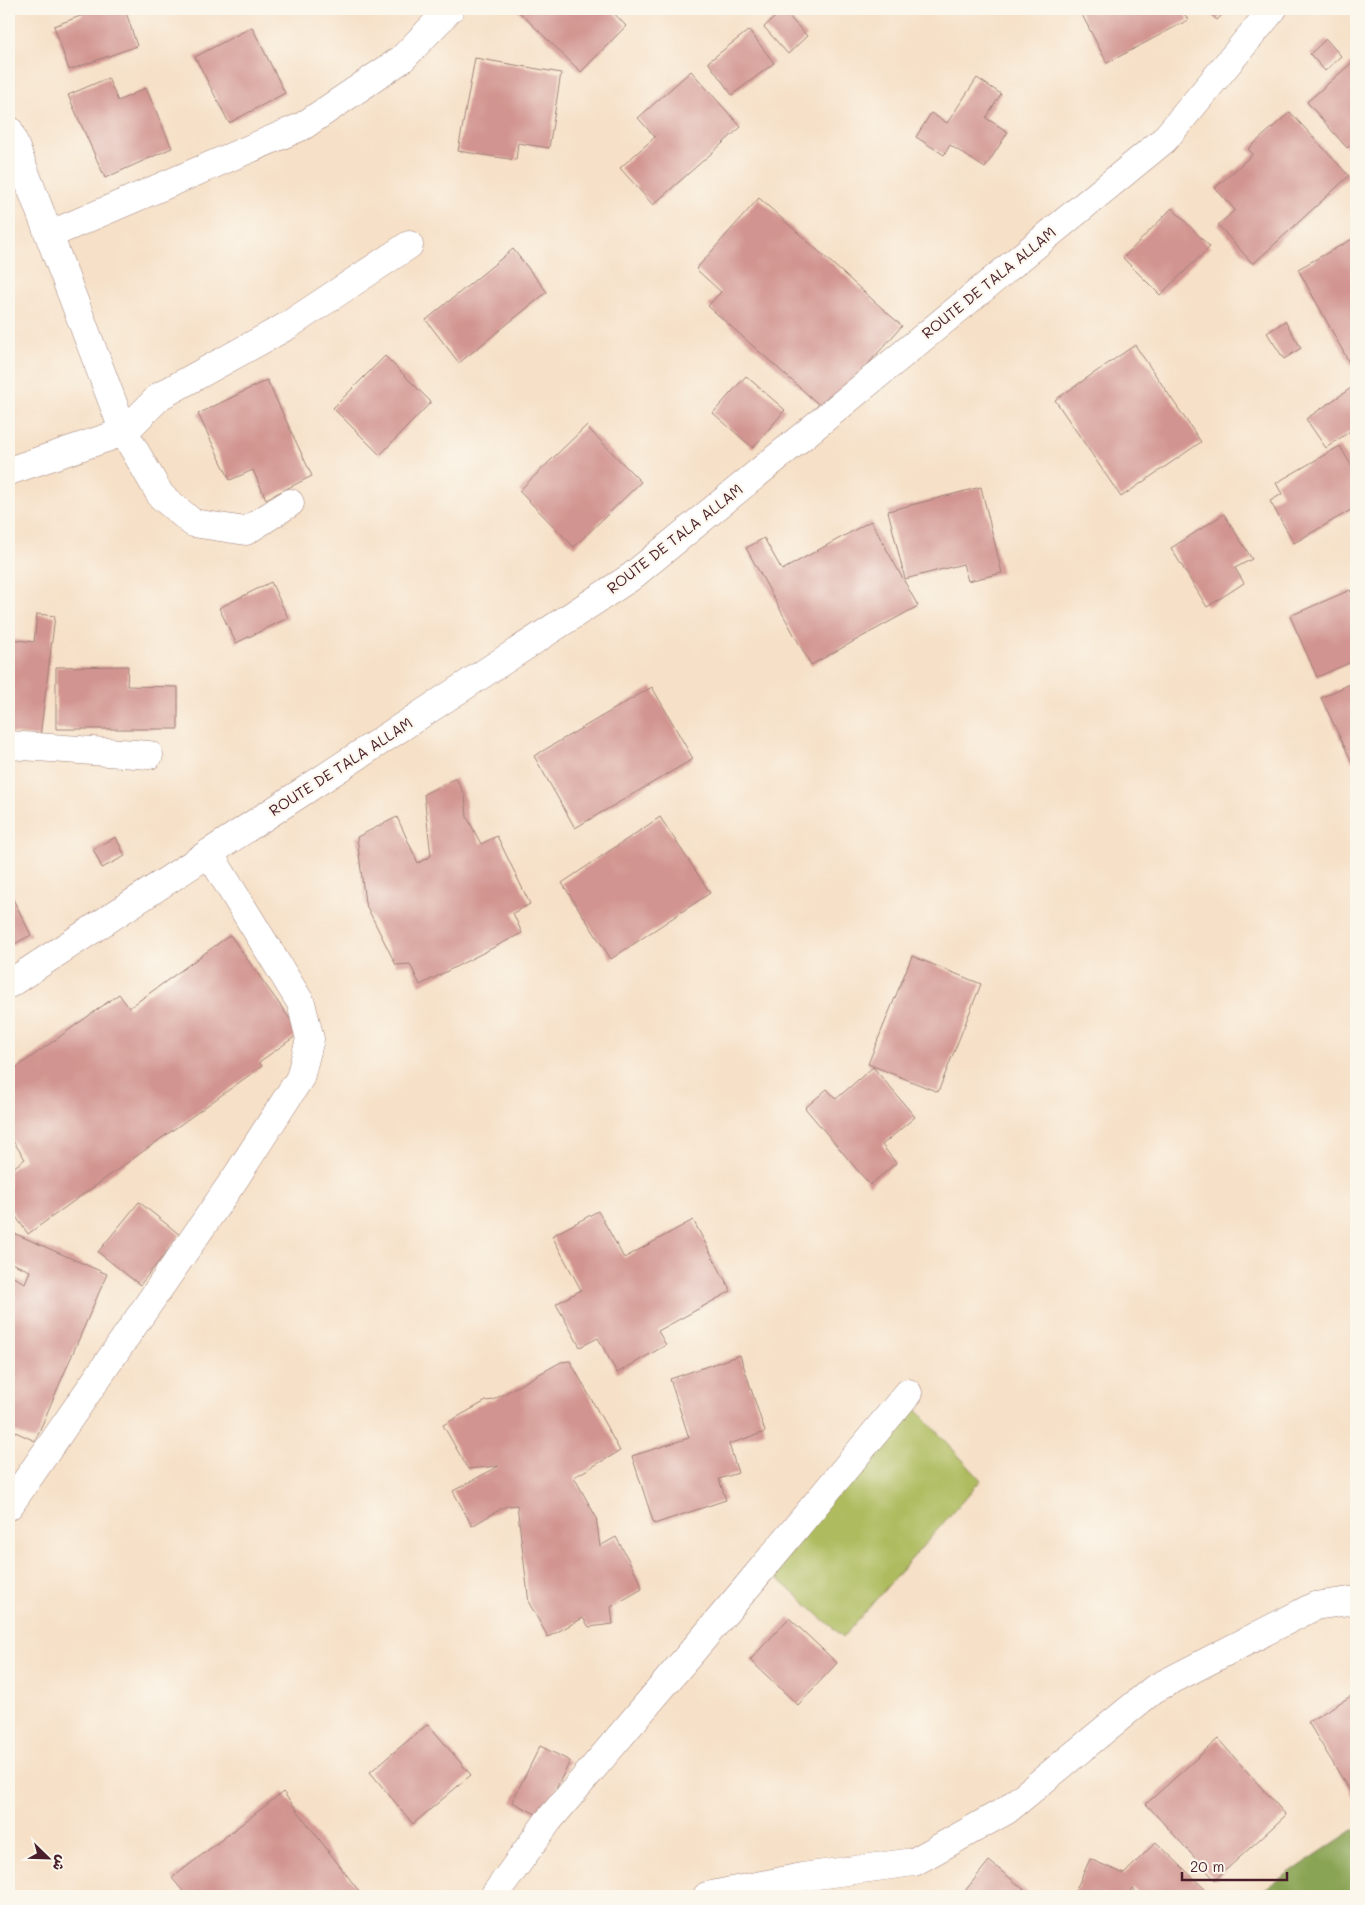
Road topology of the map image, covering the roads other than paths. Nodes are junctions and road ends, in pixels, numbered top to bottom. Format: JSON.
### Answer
{"nodes":[{"id":1,"x":450,"y":9,"type":"edge"},
{"id":2,"x":1273,"y":9,"type":"edge"},
{"id":3,"x":9,"y":130,"type":"edge"},
{"id":4,"x":48,"y":235,"type":"junction"},
{"id":5,"x":409,"y":245,"type":"dead end"},
{"id":6,"x":124,"y":432,"type":"junction"},
{"id":7,"x":9,"y":471,"type":"edge"},
{"id":8,"x":290,"y":503,"type":"dead end"},
{"id":9,"x":9,"y":745,"type":"edge"},
{"id":10,"x":149,"y":755,"type":"dead end"},
{"id":11,"x":209,"y":853,"type":"junction"},
{"id":12,"x":9,"y":984,"type":"edge"},
{"id":13,"x":908,"y":1393,"type":"dead end"},
{"id":14,"x":9,"y":1506,"type":"edge"},
{"id":15,"x":1356,"y":1600,"type":"edge"},
{"id":16,"x":494,"y":1896,"type":"edge"},
{"id":17,"x":707,"y":1896,"type":"edge"}],
"edges":[{"from":1,"to":4,"type":"street"},
{"from":2,"to":11,"type":"street","name":"ROUTE DE TALA ALLAM"},
{"from":3,"to":4,"type":"street"},
{"from":4,"to":6,"type":"street"},
{"from":5,"to":6,"type":"street"},
{"from":6,"to":7,"type":"street"},
{"from":6,"to":8,"type":"street"},
{"from":9,"to":10,"type":"street"},
{"from":11,"to":12,"type":"street","name":"ROUTE DE TALA ALLAM"},
{"from":11,"to":14,"type":"street"},
{"from":13,"to":16,"type":"street"},
{"from":15,"to":17,"type":"street"}]}
